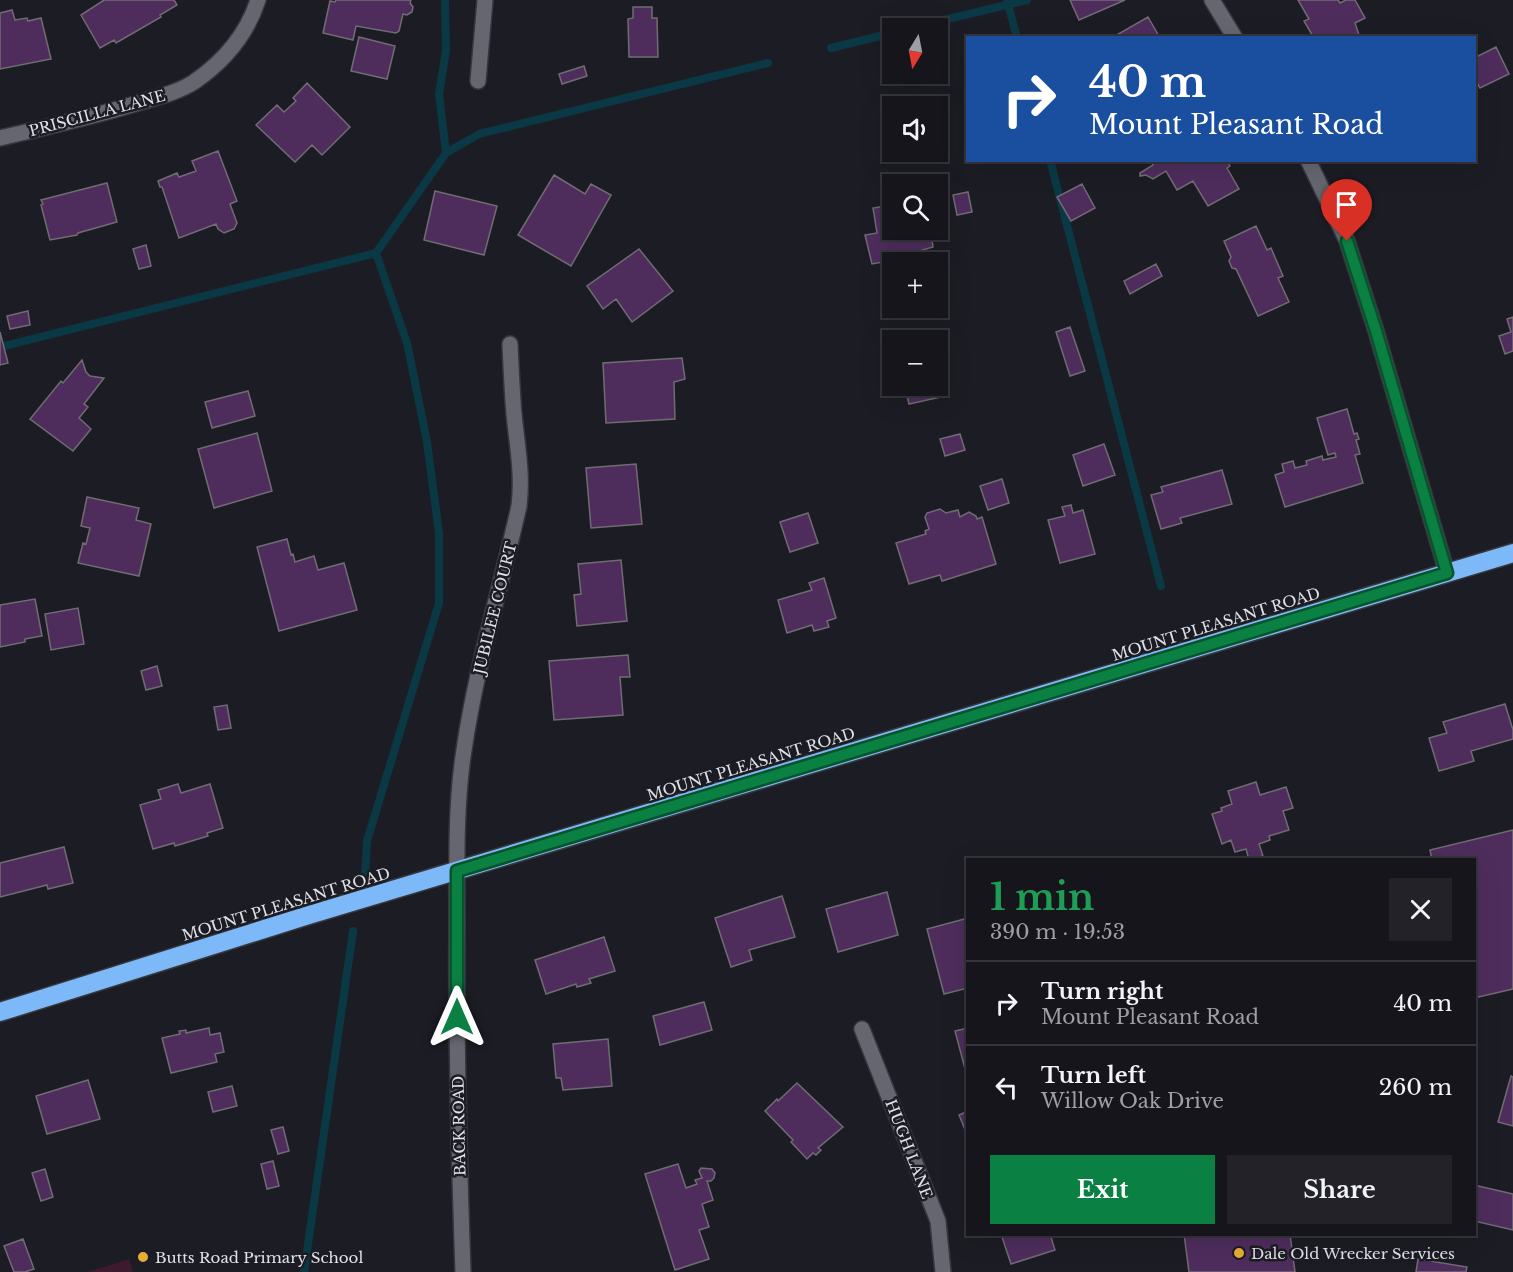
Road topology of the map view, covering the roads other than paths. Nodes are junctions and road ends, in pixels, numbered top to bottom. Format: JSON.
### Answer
{"nodes":[{"id":1,"x":258,"y":0,"type":"edge"},
{"id":2,"x":485,"y":0,"type":"edge"},
{"id":3,"x":1212,"y":0,"type":"edge"},
{"id":4,"x":1234,"y":36,"type":"edge"},
{"id":5,"x":478,"y":81,"type":"dead end"},
{"id":6,"x":0,"y":138,"type":"edge"},
{"id":7,"x":1309,"y":162,"type":"edge"},
{"id":8,"x":510,"y":344,"type":"dead end"},
{"id":9,"x":1513,"y":553,"type":"edge"},
{"id":10,"x":1447,"y":573,"type":"junction"},
{"id":11,"x":457,"y":871,"type":"junction"},
{"id":12,"x":0,"y":1012,"type":"edge"},
{"id":13,"x":862,"y":1029,"type":"dead end"},
{"id":14,"x":463,"y":1272,"type":"edge"},
{"id":15,"x":943,"y":1272,"type":"edge"}],
"edges":[{"from":1,"to":6,"type":"street","name":"PRISCILLA LANE"},
{"from":2,"to":5,"type":"street"},
{"from":3,"to":4,"type":"street"},
{"from":7,"to":10,"type":"street"},
{"from":8,"to":11,"type":"street","name":"JUBILEE COURT"},
{"from":9,"to":10,"type":"highway","name":"MOUNT PLEASANT ROAD"},
{"from":10,"to":11,"type":"highway","name":"MOUNT PLEASANT ROAD"},
{"from":11,"to":12,"type":"highway","name":"MOUNT PLEASANT ROAD"},
{"from":11,"to":14,"type":"street","name":"BACK ROAD"},
{"from":13,"to":15,"type":"street","name":"HUGH LANE"}]}
